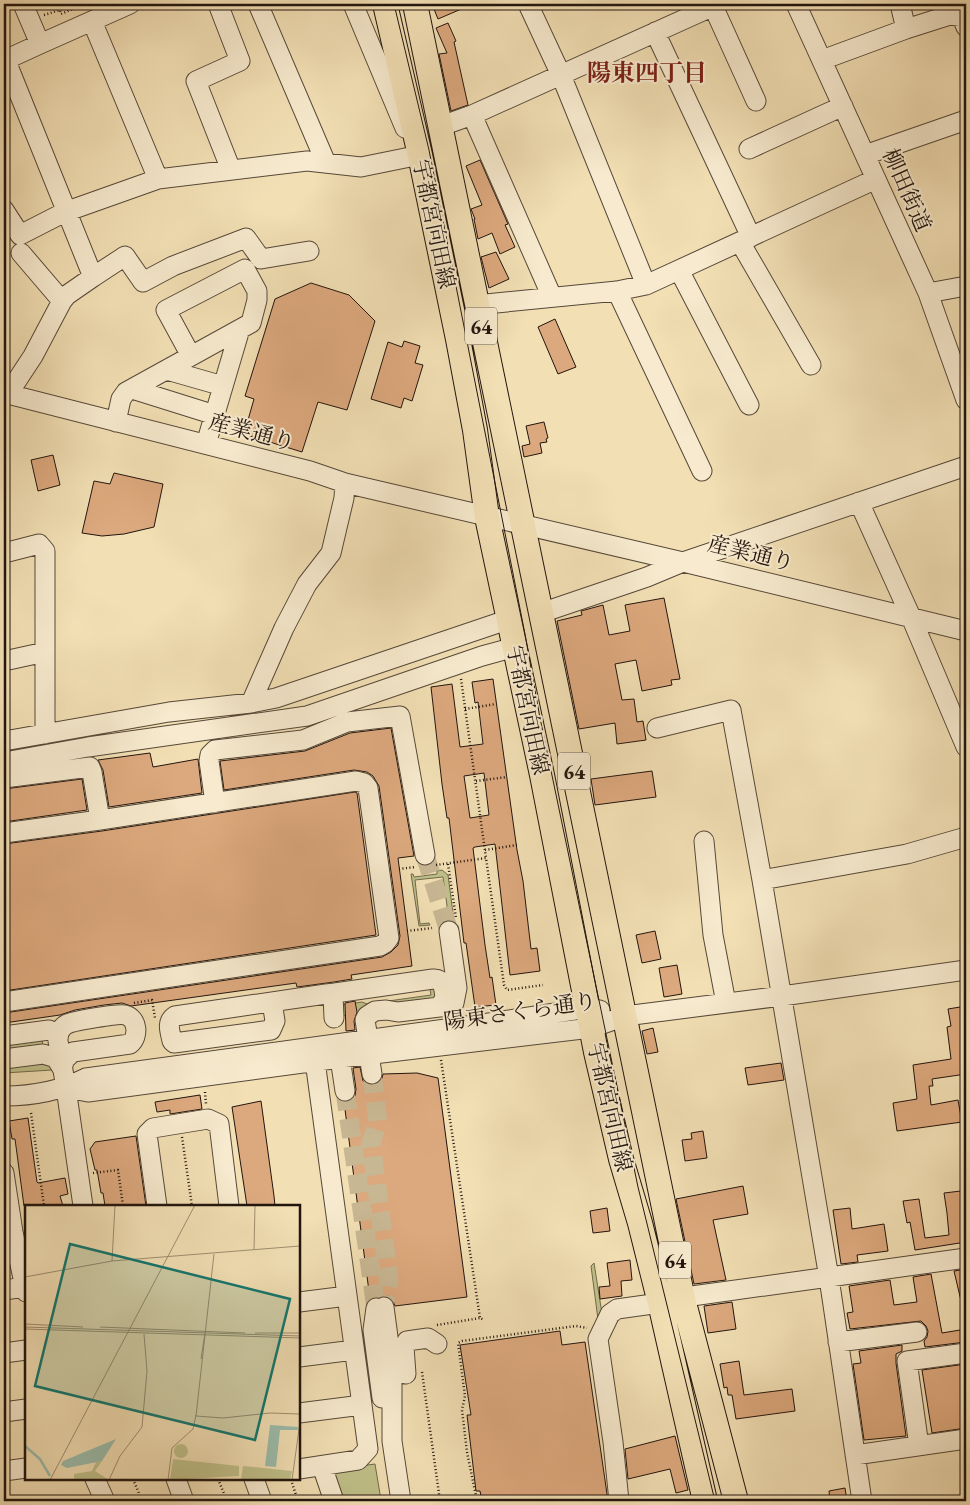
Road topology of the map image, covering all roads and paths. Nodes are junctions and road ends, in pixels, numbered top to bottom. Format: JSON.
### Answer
{"nodes":[{"id":1,"x":23,"y":4,"type":"edge"},
{"id":2,"x":130,"y":4,"type":"edge"},
{"id":3,"x":218,"y":4,"type":"edge"},
{"id":4,"x":258,"y":4,"type":"edge"},
{"id":5,"x":353,"y":4,"type":"edge"},
{"id":6,"x":385,"y":4,"type":"edge"},
{"id":7,"x":416,"y":4,"type":"edge"},
{"id":8,"x":528,"y":4,"type":"edge"},
{"id":9,"x":796,"y":4,"type":"edge"},
{"id":10,"x":900,"y":4,"type":"edge"},
{"id":11,"x":716,"y":5,"type":"edge"},
{"id":12,"x":43,"y":11,"type":"dead end"},
{"id":13,"x":681,"y":11,"type":"edge"},
{"id":14,"x":87,"y":13,"type":"edge"},
{"id":15,"x":965,"y":16,"type":"edge"},
{"id":16,"x":906,"y":29,"type":"junction"},
{"id":17,"x":655,"y":32,"type":"junction"},
{"id":18,"x":40,"y":44,"type":"junction"},
{"id":19,"x":5,"y":58,"type":"edge"},
{"id":20,"x":822,"y":60,"type":"junction"},
{"id":21,"x":561,"y":75,"type":"junction"},
{"id":22,"x":756,"y":101,"type":"dead end"},
{"id":23,"x":843,"y":106,"type":"junction"},
{"id":24,"x":472,"y":115,"type":"junction"},
{"id":25,"x":966,"y":120,"type":"edge"},
{"id":26,"x":413,"y":126,"type":"junction"},
{"id":27,"x":441,"y":127,"type":"junction"},
{"id":28,"x":749,"y":150,"type":"dead end"},
{"id":29,"x":420,"y":155,"type":"junction"},
{"id":30,"x":865,"y":155,"type":"junction"},
{"id":31,"x":326,"y":163,"type":"junction"},
{"id":32,"x":231,"y":170,"type":"junction"},
{"id":33,"x":158,"y":179,"type":"junction"},
{"id":34,"x":876,"y":180,"type":"junction"},
{"id":35,"x":4,"y":210,"type":"edge"},
{"id":36,"x":65,"y":212,"type":"junction"},
{"id":37,"x":746,"y":239,"type":"junction"},
{"id":38,"x":309,"y":251,"type":"dead end"},
{"id":39,"x":21,"y":253,"type":"dead end"},
{"id":40,"x":679,"y":270,"type":"junction"},
{"id":41,"x":92,"y":277,"type":"junction"},
{"id":42,"x":646,"y":285,"type":"junction"},
{"id":43,"x":966,"y":286,"type":"edge"},
{"id":44,"x":617,"y":291,"type":"junction"},
{"id":45,"x":928,"y":293,"type":"junction"},
{"id":46,"x":552,"y":297,"type":"junction"},
{"id":47,"x":62,"y":301,"type":"junction"},
{"id":48,"x":476,"y":305,"type":"junction"},
{"id":49,"x":240,"y":329,"type":"junction"},
{"id":50,"x":191,"y":356,"type":"junction"},
{"id":51,"x":811,"y":365,"type":"dead end"},
{"id":52,"x":167,"y":370,"type":"junction"},
{"id":53,"x":223,"y":386,"type":"junction"},
{"id":54,"x":132,"y":389,"type":"junction"},
{"id":55,"x":6,"y":393,"type":"edge"},
{"id":56,"x":966,"y":400,"type":"edge"},
{"id":57,"x":749,"y":405,"type":"dead end"},
{"id":58,"x":215,"y":415,"type":"junction"},
{"id":59,"x":116,"y":422,"type":"junction"},
{"id":60,"x":206,"y":444,"type":"junction"},
{"id":61,"x":966,"y":466,"type":"edge"},
{"id":62,"x":702,"y":471,"type":"dead end"},
{"id":63,"x":345,"y":483,"type":"junction"},
{"id":64,"x":859,"y":502,"type":"junction"},
{"id":65,"x":487,"y":517,"type":"junction"},
{"id":66,"x":523,"y":525,"type":"junction"},
{"id":67,"x":4,"y":553,"type":"edge"},
{"id":68,"x":683,"y":562,"type":"junction"},
{"id":69,"x":541,"y":613,"type":"junction"},
{"id":70,"x":911,"y":617,"type":"junction"},
{"id":71,"x":509,"y":621,"type":"junction"},
{"id":72,"x":966,"y":630,"type":"edge"},
{"id":73,"x":515,"y":647,"type":"junction"},
{"id":74,"x":45,"y":652,"type":"junction"},
{"id":75,"x":4,"y":661,"type":"edge"},
{"id":76,"x":461,"y":678,"type":"dead end"},
{"id":77,"x":251,"y":703,"type":"junction"},
{"id":78,"x":496,"y":704,"type":"dead end"},
{"id":79,"x":465,"y":709,"type":"junction"},
{"id":80,"x":657,"y":728,"type":"dead end"},
{"id":81,"x":45,"y":734,"type":"junction"},
{"id":82,"x":4,"y":742,"type":"edge"},
{"id":83,"x":966,"y":747,"type":"edge"},
{"id":84,"x":4,"y":762,"type":"edge"},
{"id":85,"x":507,"y":777,"type":"dead end"},
{"id":86,"x":4,"y":778,"type":"edge"},
{"id":87,"x":476,"y":781,"type":"junction"},
{"id":88,"x":216,"y":803,"type":"junction"},
{"id":89,"x":100,"y":820,"type":"junction"},
{"id":90,"x":4,"y":833,"type":"edge"},
{"id":91,"x":966,"y":837,"type":"edge"},
{"id":92,"x":704,"y":841,"type":"dead end"},
{"id":93,"x":517,"y":845,"type":"dead end"},
{"id":94,"x":485,"y":850,"type":"junction"},
{"id":95,"x":486,"y":858,"type":"junction"},
{"id":96,"x":424,"y":862,"type":"junction"},
{"id":97,"x":399,"y":869,"type":"dead end"},
{"id":98,"x":762,"y":880,"type":"junction"},
{"id":99,"x":440,"y":930,"type":"joint"},
{"id":100,"x":407,"y":931,"type":"dead end"},
{"id":101,"x":966,"y":970,"type":"edge"},
{"id":102,"x":543,"y":985,"type":"dead end"},
{"id":103,"x":413,"y":992,"type":"dead end"},
{"id":104,"x":331,"y":995,"type":"junction"},
{"id":105,"x":782,"y":996,"type":"junction"},
{"id":106,"x":4,"y":1002,"type":"edge"},
{"id":107,"x":272,"y":1002,"type":"junction"},
{"id":108,"x":726,"y":1004,"type":"junction"},
{"id":109,"x":440,"y":1006,"type":"junction"},
{"id":110,"x":625,"y":1016,"type":"junction"},
{"id":111,"x":334,"y":1018,"type":"junction"},
{"id":112,"x":590,"y":1018,"type":"junction"},
{"id":113,"x":4,"y":1036,"type":"edge"},
{"id":114,"x":58,"y":1040,"type":"junction"},
{"id":115,"x":368,"y":1047,"type":"junction"},
{"id":116,"x":339,"y":1050,"type":"junction"},
{"id":117,"x":441,"y":1058,"type":"dead end"},
{"id":118,"x":4,"y":1060,"type":"edge"},
{"id":119,"x":315,"y":1061,"type":"junction"},
{"id":120,"x":62,"y":1068,"type":"junction"},
{"id":121,"x":372,"y":1074,"type":"tunnel mouth"},
{"id":122,"x":66,"y":1088,"type":"junction"},
{"id":123,"x":345,"y":1091,"type":"tunnel mouth"},
{"id":124,"x":4,"y":1096,"type":"edge"},
{"id":125,"x":440,"y":1096,"type":"dead end"},
{"id":126,"x":447,"y":1096,"type":"junction"},
{"id":127,"x":31,"y":1113,"type":"dead end"},
{"id":128,"x":180,"y":1123,"type":"junction"},
{"id":129,"x":89,"y":1174,"type":"dead end"},
{"id":130,"x":4,"y":1178,"type":"edge"},
{"id":131,"x":44,"y":1205,"type":"edge"},
{"id":132,"x":83,"y":1205,"type":"edge"},
{"id":133,"x":123,"y":1205,"type":"edge"},
{"id":134,"x":157,"y":1205,"type":"edge"},
{"id":135,"x":192,"y":1205,"type":"edge"},
{"id":136,"x":229,"y":1205,"type":"edge"},
{"id":137,"x":8,"y":1233,"type":"edge"},
{"id":138,"x":966,"y":1258,"type":"edge"},
{"id":139,"x":23,"y":1259,"type":"edge"},
{"id":140,"x":829,"y":1278,"type":"junction"},
{"id":141,"x":25,"y":1280,"type":"edge"},
{"id":142,"x":4,"y":1290,"type":"edge"},
{"id":143,"x":25,"y":1290,"type":"edge"},
{"id":144,"x":346,"y":1296,"type":"junction"},
{"id":145,"x":672,"y":1301,"type":"junction"},
{"id":146,"x":300,"y":1302,"type":"edge"},
{"id":147,"x":484,"y":1320,"type":"dead end"},
{"id":148,"x":590,"y":1329,"type":"dead end"},
{"id":149,"x":917,"y":1332,"type":"dead end"},
{"id":150,"x":838,"y":1342,"type":"junction"},
{"id":151,"x":437,"y":1344,"type":"dead end"},
{"id":152,"x":25,"y":1350,"type":"edge"},
{"id":153,"x":354,"y":1350,"type":"junction"},
{"id":154,"x":4,"y":1353,"type":"edge"},
{"id":155,"x":966,"y":1353,"type":"edge"},
{"id":156,"x":300,"y":1357,"type":"edge"},
{"id":157,"x":413,"y":1368,"type":"joint"},
{"id":158,"x":362,"y":1404,"type":"junction"},
{"id":159,"x":25,"y":1409,"type":"edge"},
{"id":160,"x":4,"y":1412,"type":"edge"},
{"id":161,"x":300,"y":1413,"type":"edge"},
{"id":162,"x":966,"y":1439,"type":"edge"},
{"id":163,"x":919,"y":1446,"type":"junction"},
{"id":164,"x":855,"y":1455,"type":"junction"},
{"id":165,"x":322,"y":1466,"type":"junction"},
{"id":166,"x":25,"y":1468,"type":"edge"},
{"id":167,"x":300,"y":1469,"type":"edge"},
{"id":168,"x":4,"y":1471,"type":"edge"},
{"id":169,"x":95,"y":1480,"type":"edge"},
{"id":170,"x":133,"y":1480,"type":"edge"},
{"id":171,"x":176,"y":1480,"type":"edge"},
{"id":172,"x":218,"y":1480,"type":"edge"},
{"id":173,"x":254,"y":1480,"type":"edge"},
{"id":174,"x":290,"y":1480,"type":"edge"},
{"id":175,"x":105,"y":1501,"type":"edge"},
{"id":176,"x":142,"y":1501,"type":"edge"},
{"id":177,"x":184,"y":1501,"type":"edge"},
{"id":178,"x":227,"y":1501,"type":"edge"},
{"id":179,"x":262,"y":1501,"type":"edge"},
{"id":180,"x":298,"y":1501,"type":"edge"},
{"id":181,"x":334,"y":1501,"type":"edge"},
{"id":182,"x":393,"y":1501,"type":"edge"},
{"id":183,"x":401,"y":1501,"type":"edge"},
{"id":184,"x":440,"y":1501,"type":"edge"},
{"id":185,"x":477,"y":1501,"type":"edge"},
{"id":186,"x":619,"y":1501,"type":"edge"},
{"id":187,"x":705,"y":1501,"type":"edge"},
{"id":188,"x":736,"y":1501,"type":"edge"},
{"id":189,"x":862,"y":1501,"type":"edge"}],
"edges":[{"from":1,"to":18,"type":"street"},
{"from":2,"to":14,"type":"street"},
{"from":3,"to":32,"type":"street"},
{"from":4,"to":31,"type":"street"},
{"from":5,"to":26,"type":"street"},
{"from":6,"to":26,"type":"main road","name":"宇都宮向田線","number":"64"},
{"from":7,"to":27,"type":"main road","name":"宇都宮向田線","number":"64"},
{"from":8,"to":21,"type":"street"},
{"from":9,"to":20,"type":"street","name":"柳田街道"},
{"from":10,"to":16,"type":"street"},
{"from":11,"to":13,"type":"street"},
{"from":11,"to":22,"type":"street"},
{"from":12,"to":14,"type":"path"},
{"from":13,"to":17,"type":"street"},
{"from":14,"to":18,"type":"street"},
{"from":14,"to":33,"type":"street"},
{"from":15,"to":16,"type":"street"},
{"from":16,"to":20,"type":"street"},
{"from":17,"to":21,"type":"street"},
{"from":17,"to":37,"type":"street"},
{"from":18,"to":19,"type":"street"},
{"from":19,"to":36,"type":"street"},
{"from":20,"to":23,"type":"street","name":"柳田街道"},
{"from":21,"to":24,"type":"street"},
{"from":21,"to":42,"type":"street"},
{"from":23,"to":28,"type":"street"},
{"from":23,"to":30,"type":"street","name":"柳田街道"},
{"from":24,"to":27,"type":"street"},
{"from":24,"to":46,"type":"street"},
{"from":25,"to":30,"type":"street"},
{"from":26,"to":29,"type":"main road","name":"宇都宮向田線","number":"64"},
{"from":27,"to":48,"type":"main road","name":"宇都宮向田線","number":"64"},
{"from":29,"to":31,"type":"street"},
{"from":29,"to":65,"type":"main road","name":"宇都宮向田線","number":"64"},
{"from":30,"to":34,"type":"street","name":"柳田街道"},
{"from":31,"to":32,"type":"street"},
{"from":32,"to":33,"type":"street"},
{"from":33,"to":36,"type":"street"},
{"from":34,"to":37,"type":"street"},
{"from":34,"to":45,"type":"street","name":"柳田街道"},
{"from":35,"to":36,"type":"street"},
{"from":36,"to":41,"type":"street"},
{"from":37,"to":40,"type":"street"},
{"from":37,"to":51,"type":"street"},
{"from":38,"to":41,"type":"street"},
{"from":39,"to":47,"type":"street"},
{"from":40,"to":42,"type":"street"},
{"from":40,"to":57,"type":"street"},
{"from":41,"to":47,"type":"street"},
{"from":42,"to":44,"type":"street"},
{"from":43,"to":45,"type":"street"},
{"from":44,"to":46,"type":"street"},
{"from":44,"to":62,"type":"street"},
{"from":45,"to":56,"type":"street","name":"柳田街道"},
{"from":46,"to":48,"type":"street"},
{"from":47,"to":55,"type":"street"},
{"from":48,"to":66,"type":"main road","name":"宇都宮向田線","number":"64"},
{"from":49,"to":50,"type":"street"},
{"from":49,"to":50,"type":"street"},
{"from":49,"to":53,"type":"street"},
{"from":50,"to":52,"type":"street"},
{"from":52,"to":53,"type":"street"},
{"from":52,"to":54,"type":"street"},
{"from":53,"to":58,"type":"street"},
{"from":54,"to":58,"type":"street"},
{"from":54,"to":59,"type":"street"},
{"from":55,"to":59,"type":"street","name":"産業通り"},
{"from":58,"to":60,"type":"street"},
{"from":59,"to":60,"type":"street","name":"産業通り"},
{"from":60,"to":63,"type":"street","name":"産業通り"},
{"from":61,"to":64,"type":"street"},
{"from":63,"to":65,"type":"street","name":"産業通り"},
{"from":63,"to":77,"type":"street"},
{"from":64,"to":68,"type":"street"},
{"from":64,"to":70,"type":"street"},
{"from":65,"to":66,"type":"street","name":"産業通り"},
{"from":65,"to":71,"type":"main road","name":"宇都宮向田線","number":"64"},
{"from":66,"to":68,"type":"street","name":"産業通り"},
{"from":66,"to":69,"type":"main road","name":"宇都宮向田線","number":"64"},
{"from":67,"to":74,"type":"street"},
{"from":68,"to":69,"type":"street"},
{"from":68,"to":70,"type":"street","name":"産業通り"},
{"from":69,"to":110,"type":"main road","name":"宇都宮向田線","number":"64"},
{"from":70,"to":72,"type":"street","name":"産業通り"},
{"from":70,"to":83,"type":"street"},
{"from":71,"to":73,"type":"main road","name":"宇都宮向田線","number":"64"},
{"from":71,"to":77,"type":"street"},
{"from":73,"to":84,"type":"street"},
{"from":73,"to":112,"type":"main road","name":"宇都宮向田線","number":"64"},
{"from":74,"to":75,"type":"street"},
{"from":74,"to":81,"type":"street"},
{"from":76,"to":79,"type":"path"},
{"from":77,"to":81,"type":"street"},
{"from":78,"to":79,"type":"path"},
{"from":79,"to":87,"type":"path"},
{"from":80,"to":98,"type":"street"},
{"from":81,"to":82,"type":"street"},
{"from":85,"to":87,"type":"path"},
{"from":86,"to":89,"type":"street"},
{"from":87,"to":94,"type":"path"},
{"from":88,"to":89,"type":"street"},
{"from":88,"to":96,"type":"street"},
{"from":88,"to":106,"type":"street"},
{"from":89,"to":90,"type":"street"},
{"from":91,"to":98,"type":"street"},
{"from":92,"to":108,"type":"street"},
{"from":93,"to":94,"type":"path"},
{"from":94,"to":95,"type":"path"},
{"from":95,"to":96,"type":"path"},
{"from":95,"to":102,"type":"path"},
{"from":96,"to":97,"type":"path"},
{"from":98,"to":105,"type":"street"},
{"from":99,"to":100,"type":"path"},
{"from":99,"to":109,"type":"street"},
{"from":101,"to":105,"type":"street","name":"陽東さくら通り"},
{"from":103,"to":111,"type":"street"},
{"from":104,"to":107,"type":"street"},
{"from":104,"to":109,"type":"street"},
{"from":104,"to":111,"type":"street"},
{"from":105,"to":108,"type":"street","name":"陽東さくら通り"},
{"from":105,"to":140,"type":"street"},
{"from":107,"to":107,"type":"street"},
{"from":108,"to":110,"type":"street","name":"陽東さくら通り"},
{"from":109,"to":115,"type":"street"},
{"from":110,"to":112,"type":"street","name":"陽東さくら通り"},
{"from":110,"to":145,"type":"main road","name":"宇都宮向田線","number":"64"},
{"from":111,"to":116,"type":"street"},
{"from":112,"to":115,"type":"street","name":"陽東さくら通り"},
{"from":112,"to":145,"type":"main road","name":"宇都宮向田線","number":"64"},
{"from":113,"to":114,"type":"street"},
{"from":114,"to":120,"type":"street"},
{"from":114,"to":120,"type":"street"},
{"from":115,"to":116,"type":"street","name":"陽東さくら通り"},
{"from":115,"to":121,"type":"street"},
{"from":116,"to":119,"type":"street","name":"陽東さくら通り"},
{"from":116,"to":122,"type":"street","name":"陽東さくら通り"},
{"from":116,"to":123,"type":"street"},
{"from":117,"to":126,"type":"path"},
{"from":118,"to":120,"type":"street"},
{"from":119,"to":122,"type":"street","name":"陽東さくら通り"},
{"from":119,"to":144,"type":"street"},
{"from":120,"to":122,"type":"street"},
{"from":122,"to":124,"type":"street","name":"陽東さくら通り"},
{"from":122,"to":132,"type":"street"},
{"from":125,"to":126,"type":"path"},
{"from":126,"to":147,"type":"path"},
{"from":127,"to":131,"type":"path"},
{"from":128,"to":134,"type":"street"},
{"from":128,"to":135,"type":"path"},
{"from":128,"to":136,"type":"street"},
{"from":129,"to":133,"type":"path"},
{"from":130,"to":137,"type":"street"},
{"from":137,"to":139,"type":"street"},
{"from":138,"to":140,"type":"street"},
{"from":139,"to":141,"type":"street"},
{"from":140,"to":145,"type":"street"},
{"from":140,"to":150,"type":"street"},
{"from":142,"to":143,"type":"street"},
{"from":144,"to":146,"type":"street"},
{"from":144,"to":153,"type":"street"},
{"from":145,"to":186,"type":"street"},
{"from":145,"to":187,"type":"main road","name":"宇都宮向田線","number":"64"},
{"from":145,"to":188,"type":"main road","name":"宇都宮向田線","number":"64"},
{"from":148,"to":185,"type":"path"},
{"from":149,"to":150,"type":"street"},
{"from":150,"to":164,"type":"street"},
{"from":151,"to":157,"type":"street"},
{"from":152,"to":154,"type":"street"},
{"from":153,"to":156,"type":"street"},
{"from":153,"to":158,"type":"street"},
{"from":155,"to":163,"type":"street"},
{"from":157,"to":184,"type":"path"},
{"from":158,"to":161,"type":"street"},
{"from":158,"to":165,"type":"street"},
{"from":159,"to":160,"type":"street"},
{"from":162,"to":163,"type":"street"},
{"from":163,"to":164,"type":"street"},
{"from":164,"to":189,"type":"street"},
{"from":165,"to":167,"type":"street"},
{"from":165,"to":181,"type":"street"},
{"from":166,"to":168,"type":"street"},
{"from":169,"to":175,"type":"street"},
{"from":170,"to":176,"type":"path"},
{"from":171,"to":177,"type":"street"},
{"from":172,"to":178,"type":"path"},
{"from":173,"to":179,"type":"street"},
{"from":174,"to":180,"type":"path"},
{"from":182,"to":183,"type":"street"}]}
